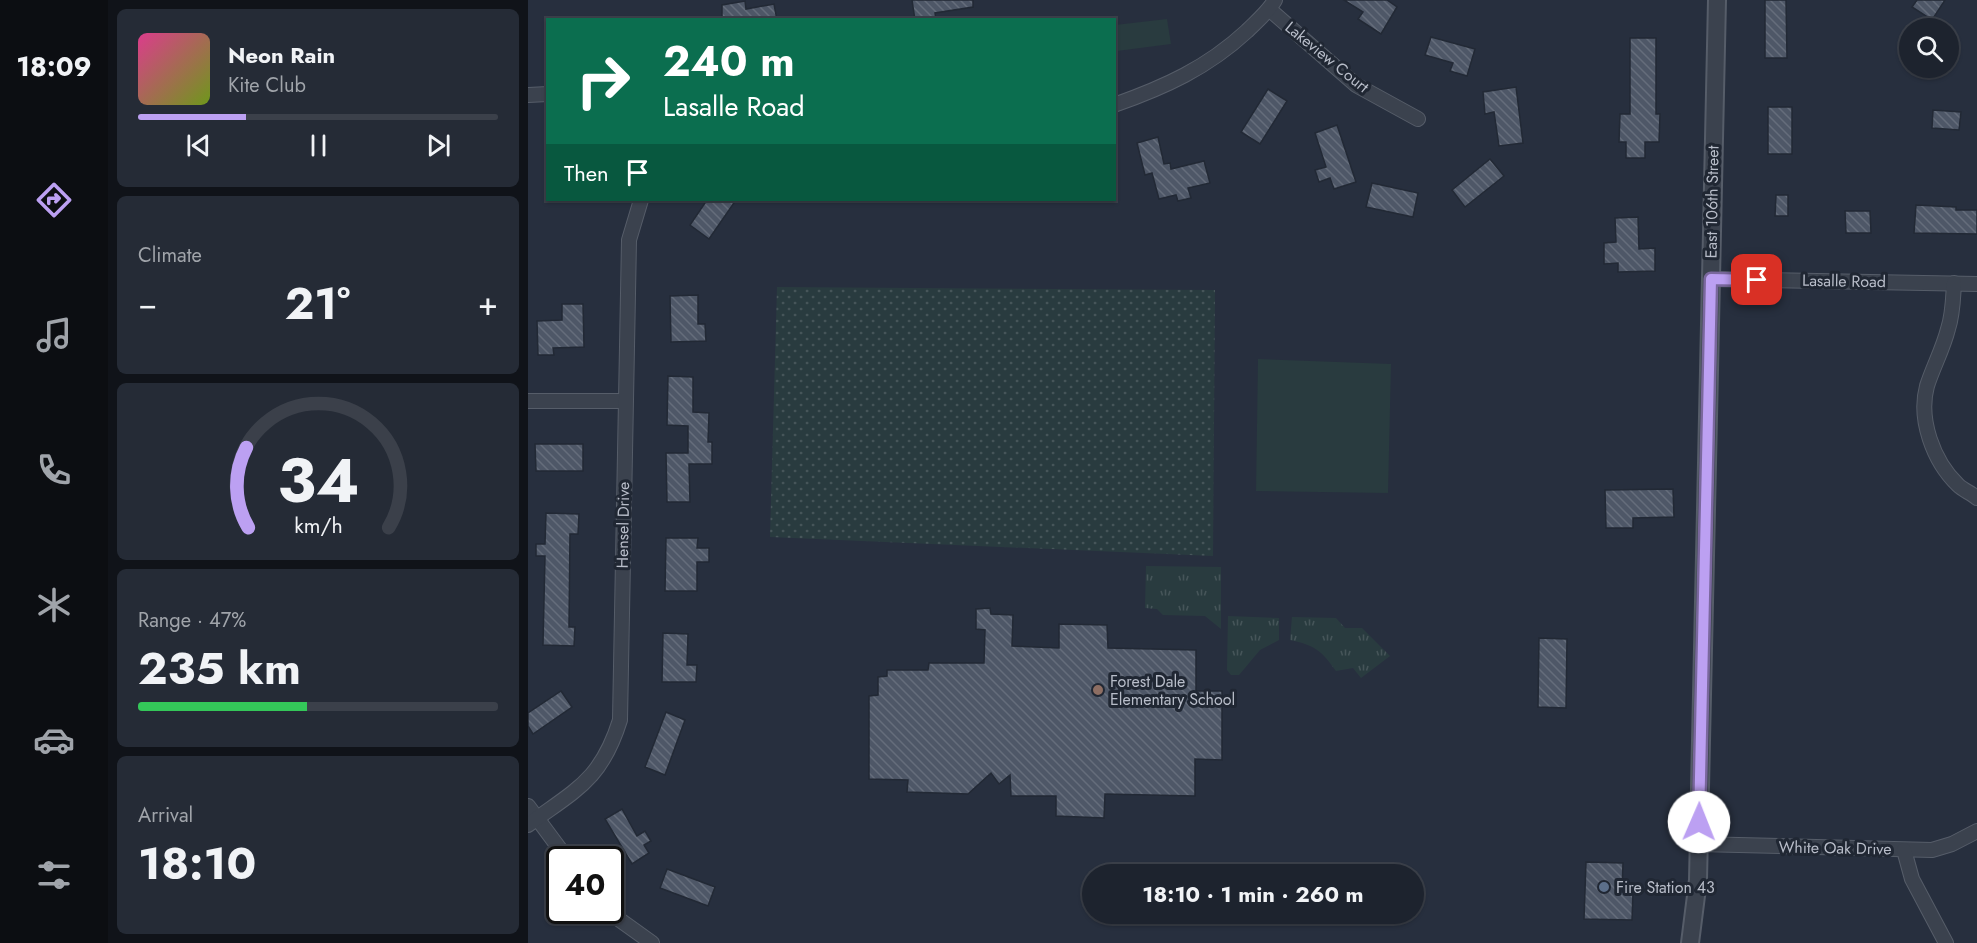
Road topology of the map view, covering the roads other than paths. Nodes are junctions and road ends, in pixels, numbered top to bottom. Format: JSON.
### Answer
{"nodes":[{"id":1,"x":1717,"y":0,"type":"edge"},
{"id":2,"x":1272,"y":5,"type":"edge"},
{"id":3,"x":546,"y":94,"type":"edge"},
{"id":4,"x":528,"y":95,"type":"edge"},
{"id":5,"x":1116,"y":104,"type":"edge"},
{"id":6,"x":1418,"y":119,"type":"dead end"},
{"id":7,"x":642,"y":201,"type":"edge"},
{"id":8,"x":1711,"y":279,"type":"junction"},
{"id":9,"x":1953,"y":283,"type":"junction"},
{"id":10,"x":1977,"y":284,"type":"edge"},
{"id":11,"x":528,"y":401,"type":"edge"},
{"id":12,"x":625,"y":401,"type":"junction"},
{"id":13,"x":1977,"y":498,"type":"edge"},
{"id":14,"x":528,"y":806,"type":"edge"},
{"id":15,"x":532,"y":822,"type":"edge"},
{"id":16,"x":1977,"y":831,"type":"edge"},
{"id":17,"x":1698,"y":844,"type":"junction"},
{"id":18,"x":555,"y":846,"type":"edge"},
{"id":19,"x":1905,"y":850,"type":"junction"},
{"id":20,"x":624,"y":924,"type":"edge"},
{"id":21,"x":645,"y":941,"type":"edge"},
{"id":22,"x":1690,"y":943,"type":"edge"},
{"id":23,"x":1946,"y":943,"type":"edge"}],
"edges":[{"from":1,"to":8,"type":"street","name":"East 106th Street"},
{"from":2,"to":5,"type":"street"},
{"from":2,"to":6,"type":"street","name":"Lakeview Court"},
{"from":3,"to":4,"type":"street"},
{"from":7,"to":12,"type":"street","name":"Hensel Drive"},
{"from":8,"to":9,"type":"street","name":"Lasalle Road"},
{"from":8,"to":17,"type":"street","name":"East 106th Street"},
{"from":9,"to":10,"type":"street","name":"Lasalle Road"},
{"from":9,"to":13,"type":"street"},
{"from":11,"to":12,"type":"street"},
{"from":12,"to":15,"type":"street","name":"Hensel Drive"},
{"from":14,"to":15,"type":"street"},
{"from":15,"to":18,"type":"street"},
{"from":16,"to":19,"type":"street"},
{"from":17,"to":19,"type":"street","name":"White Oak Drive"},
{"from":17,"to":22,"type":"street","name":"East 106th Street"},
{"from":19,"to":23,"type":"street","name":"White Oak Drive"},
{"from":20,"to":21,"type":"street"}]}
